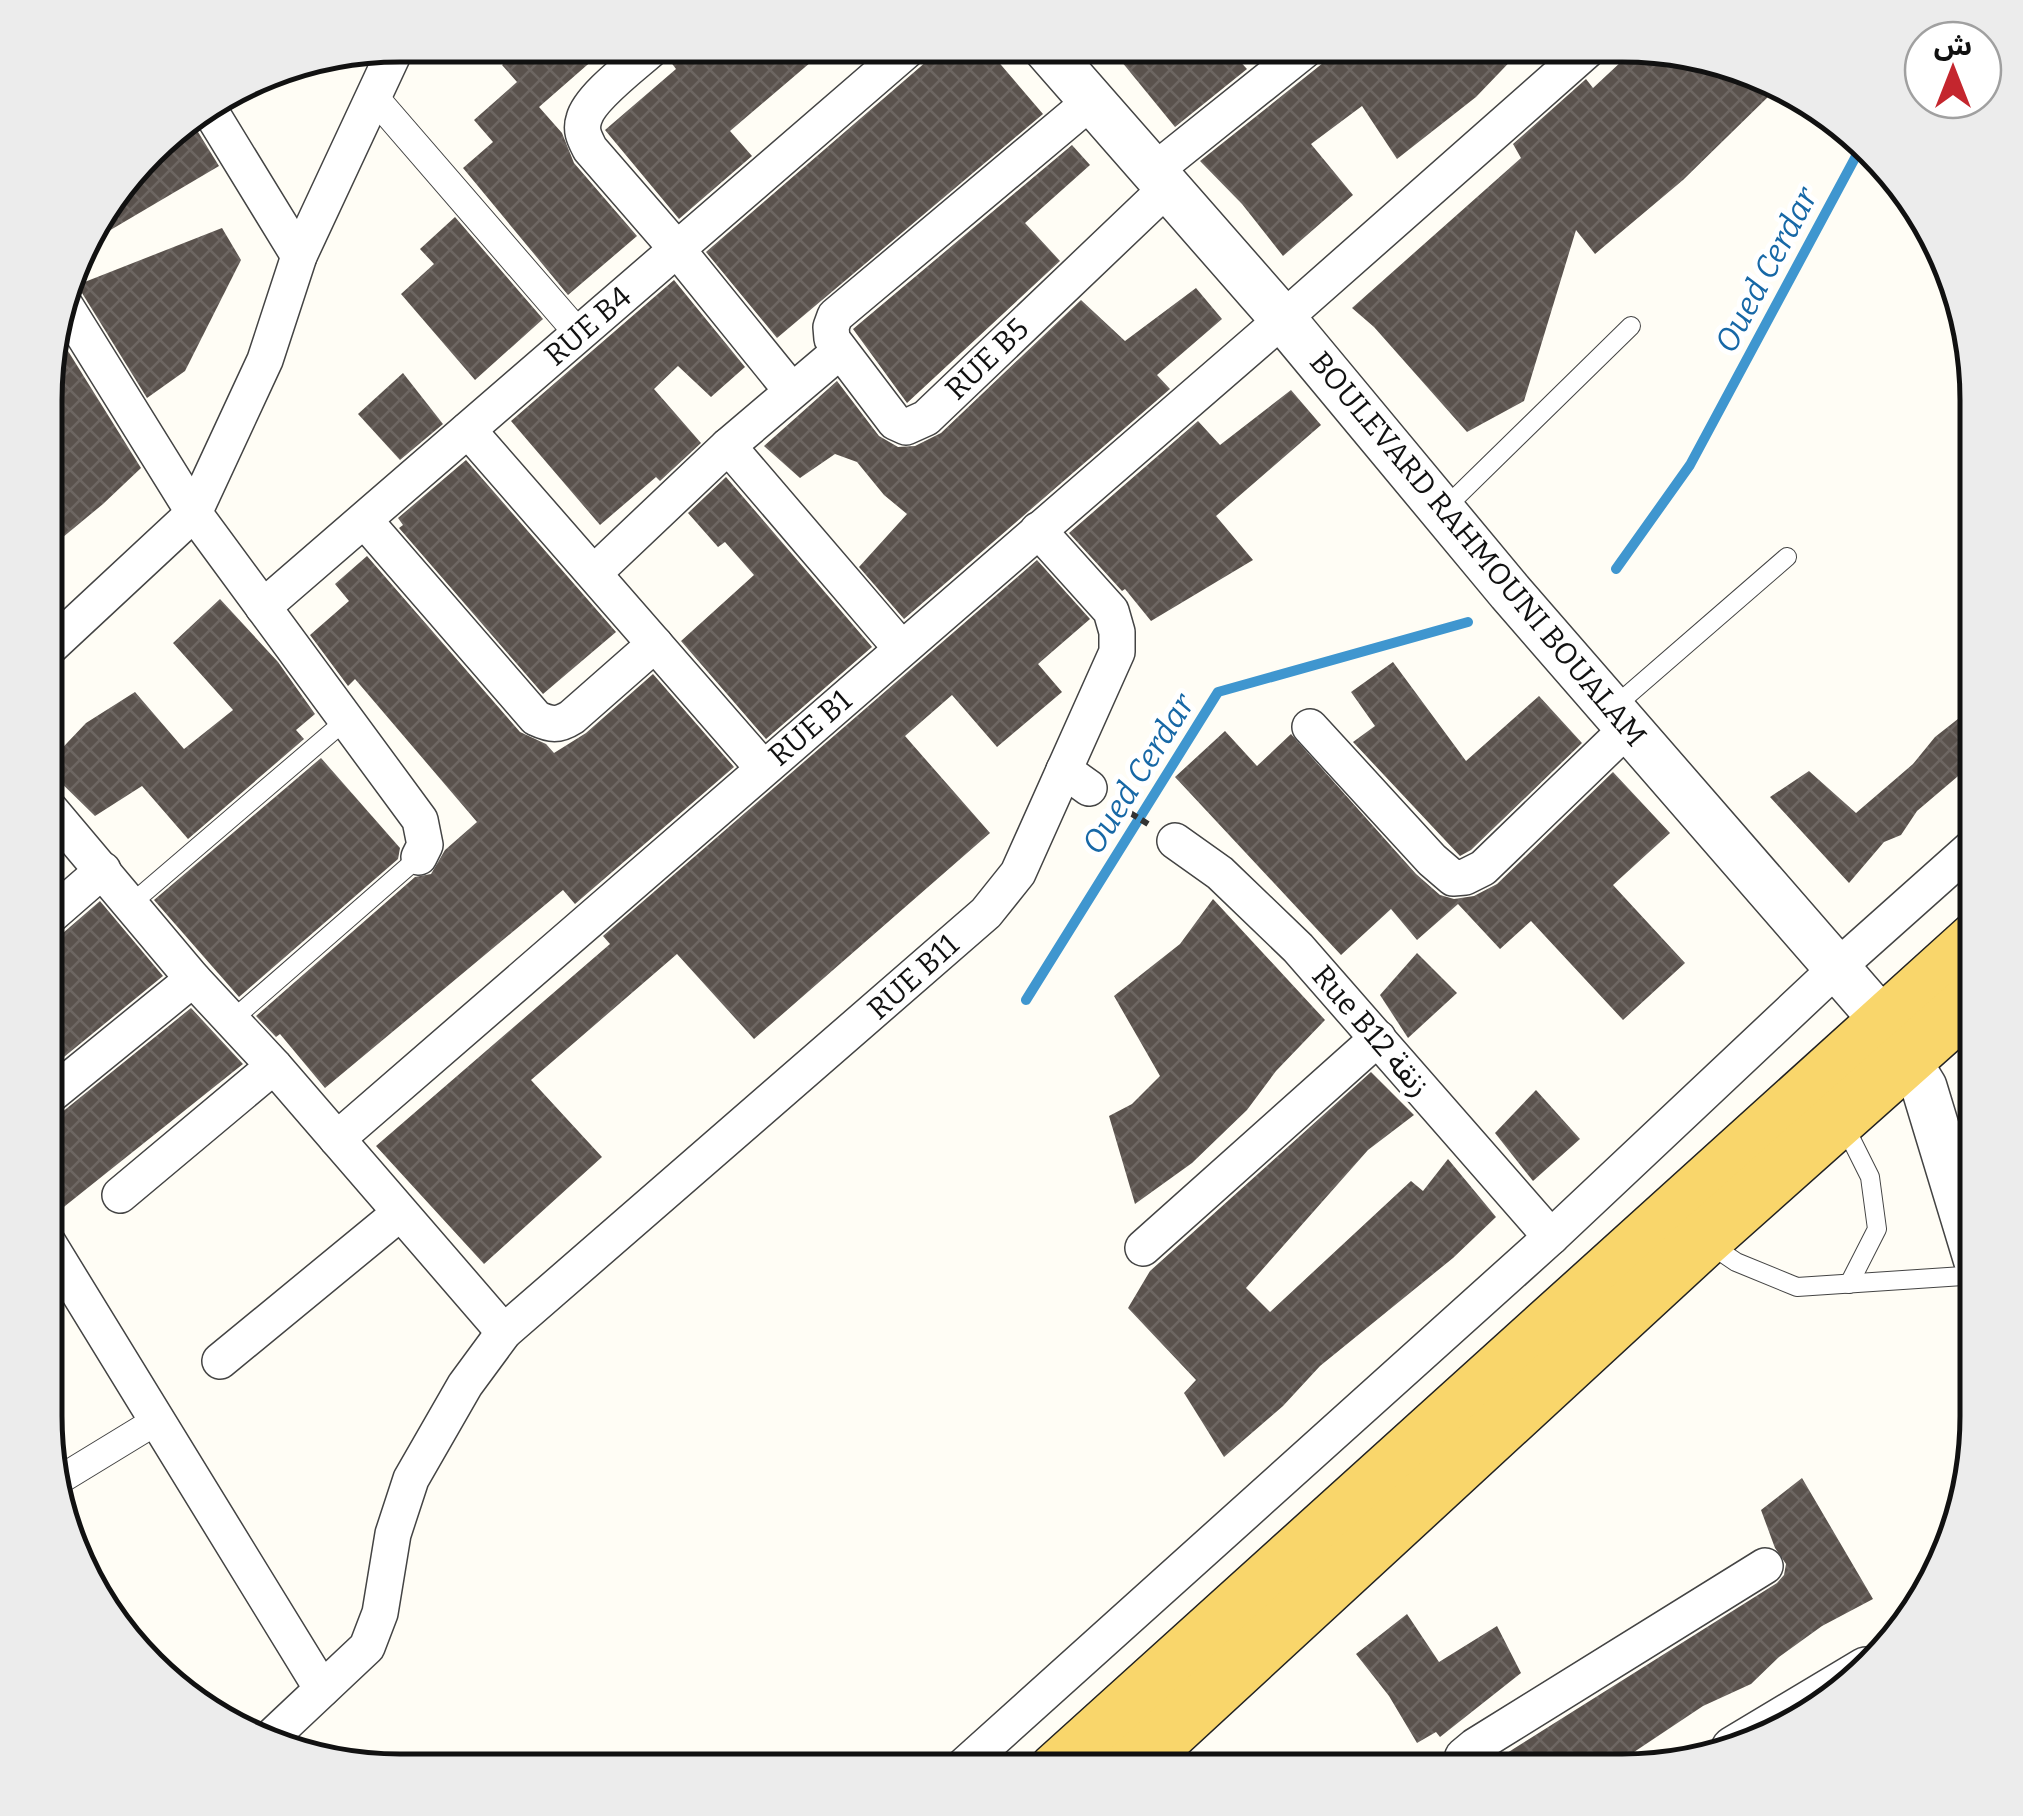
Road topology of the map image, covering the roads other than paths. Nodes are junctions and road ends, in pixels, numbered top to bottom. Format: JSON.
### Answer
{"nodes":[{"id":1,"x":636,"y":63,"type":"edge"},
{"id":2,"x":892,"y":63,"type":"edge"},
{"id":3,"x":1068,"y":63,"type":"edge"},
{"id":4,"x":1291,"y":63,"type":"edge"},
{"id":5,"x":1573,"y":63,"type":"edge"},
{"id":6,"x":389,"y":64,"type":"edge"},
{"id":7,"x":374,"y":97,"type":"junction"},
{"id":8,"x":1090,"y":102,"type":"junction"},
{"id":9,"x":214,"y":119,"type":"edge"},
{"id":10,"x":1160,"y":180,"type":"junction"},
{"id":11,"x":676,"y":248,"type":"junction"},
{"id":12,"x":299,"y":256,"type":"junction"},
{"id":13,"x":1283,"y":319,"type":"junction"},
{"id":14,"x":1631,"y":326,"type":"dead end"},
{"id":15,"x":71,"y":330,"type":"edge"},
{"id":16,"x":579,"y":334,"type":"junction"},
{"id":17,"x":840,"y":352,"type":"junction"},
{"id":18,"x":791,"y":390,"type":"junction"},
{"id":19,"x":468,"y":430,"type":"junction"},
{"id":20,"x":728,"y":446,"type":"junction"},
{"id":21,"x":1443,"y":510,"type":"junction"},
{"id":22,"x":194,"y":513,"type":"junction"},
{"id":23,"x":365,"y":521,"type":"junction"},
{"id":24,"x":1038,"y":530,"type":"junction"},
{"id":25,"x":1787,"y":557,"type":"dead end"},
{"id":26,"x":595,"y":572,"type":"junction"},
{"id":27,"x":263,"y":607,"type":"junction"},
{"id":28,"x":62,"y":634,"type":"edge"},
{"id":29,"x":655,"y":644,"type":"junction"},
{"id":30,"x":901,"y":648,"type":"junction"},
{"id":31,"x":1620,"y":718,"type":"junction"},
{"id":32,"x":346,"y":720,"type":"junction"},
{"id":33,"x":1310,"y":727,"type":"dead end"},
{"id":34,"x":764,"y":768,"type":"junction"},
{"id":35,"x":62,"y":823,"type":"edge"},
{"id":36,"x":1175,"y":841,"type":"road end"},
{"id":37,"x":419,"y":857,"type":"joint"},
{"id":38,"x":1960,"y":858,"type":"edge"},
{"id":39,"x":103,"y":870,"type":"junction"},
{"id":40,"x":132,"y":903,"type":"junction"},
{"id":41,"x":62,"y":905,"type":"edge"},
{"id":42,"x":1960,"y":960,"type":"edge"},
{"id":43,"x":1839,"y":966,"type":"junction"},
{"id":44,"x":193,"y":979,"type":"junction"},
{"id":45,"x":1960,"y":1005,"type":"edge"},
{"id":46,"x":232,"y":1020,"type":"junction"},
{"id":47,"x":1378,"y":1038,"type":"junction"},
{"id":48,"x":1896,"y":1039,"type":"junction"},
{"id":49,"x":274,"y":1066,"type":"junction"},
{"id":50,"x":63,"y":1085,"type":"edge"},
{"id":51,"x":1841,"y":1120,"type":"junction"},
{"id":52,"x":338,"y":1139,"type":"junction"},
{"id":53,"x":120,"y":1196,"type":"dead end"},
{"id":54,"x":1960,"y":1206,"type":"edge"},
{"id":55,"x":400,"y":1213,"type":"junction"},
{"id":56,"x":1551,"y":1237,"type":"junction"},
{"id":57,"x":1704,"y":1240,"type":"junction"},
{"id":58,"x":1143,"y":1248,"type":"dead end"},
{"id":59,"x":63,"y":1267,"type":"edge"},
{"id":60,"x":1960,"y":1276,"type":"edge"},
{"id":61,"x":1848,"y":1284,"type":"junction"},
{"id":62,"x":504,"y":1332,"type":"junction"},
{"id":63,"x":220,"y":1362,"type":"dead end"},
{"id":64,"x":156,"y":1421,"type":"junction"},
{"id":65,"x":68,"y":1475,"type":"edge"},
{"id":66,"x":1765,"y":1566,"type":"dead end"},
{"id":67,"x":322,"y":1689,"type":"junction"},
{"id":68,"x":278,"y":1730,"type":"edge"},
{"id":69,"x":1075,"y":1753,"type":"edge"},
{"id":70,"x":1144,"y":1753,"type":"edge"},
{"id":71,"x":1467,"y":1753,"type":"edge"},
{"id":72,"x":977,"y":1754,"type":"edge"}],
"edges":[{"from":1,"to":11,"type":"street"},
{"from":2,"to":11,"type":"street","name":"RUE B4"},
{"from":3,"to":8,"type":"street","name":"BOULEVARD RAHMOUNI BOUALAM"},
{"from":4,"to":10,"type":"street","name":"RUE B5"},
{"from":5,"to":13,"type":"street","name":"RUE B1"},
{"from":6,"to":7,"type":"street"},
{"from":7,"to":12,"type":"street"},
{"from":7,"to":16,"type":"street"},
{"from":8,"to":10,"type":"street","name":"BOULEVARD RAHMOUNI BOUALAM"},
{"from":8,"to":17,"type":"street"},
{"from":9,"to":12,"type":"street"},
{"from":10,"to":13,"type":"street","name":"BOULEVARD RAHMOUNI BOUALAM"},
{"from":10,"to":17,"type":"street","name":"RUE B5"},
{"from":11,"to":16,"type":"street","name":"RUE B4"},
{"from":11,"to":18,"type":"street"},
{"from":12,"to":22,"type":"street"},
{"from":13,"to":21,"type":"street","name":"BOULEVARD RAHMOUNI BOUALAM"},
{"from":13,"to":24,"type":"street","name":"RUE B1"},
{"from":14,"to":21,"type":"lane"},
{"from":15,"to":22,"type":"street"},
{"from":16,"to":19,"type":"street","name":"RUE B4"},
{"from":17,"to":18,"type":"street"},
{"from":18,"to":20,"type":"street"},
{"from":19,"to":23,"type":"street","name":"RUE B4"},
{"from":19,"to":26,"type":"street"},
{"from":20,"to":26,"type":"street"},
{"from":20,"to":30,"type":"street"},
{"from":21,"to":31,"type":"street","name":"BOULEVARD RAHMOUNI BOUALAM"},
{"from":22,"to":27,"type":"street"},
{"from":22,"to":28,"type":"street"},
{"from":23,"to":27,"type":"street","name":"RUE B4"},
{"from":23,"to":29,"type":"street"},
{"from":24,"to":30,"type":"street","name":"RUE B1"},
{"from":24,"to":62,"type":"street","name":"RUE B11"},
{"from":25,"to":31,"type":"lane"},
{"from":26,"to":29,"type":"street"},
{"from":27,"to":32,"type":"street"},
{"from":29,"to":34,"type":"street"},
{"from":30,"to":34,"type":"street","name":"RUE B1"},
{"from":31,"to":33,"type":"street"},
{"from":31,"to":43,"type":"street","name":"BOULEVARD RAHMOUNI BOUALAM"},
{"from":32,"to":37,"type":"street"},
{"from":32,"to":40,"type":"lane"},
{"from":34,"to":52,"type":"street","name":"RUE B1"},
{"from":35,"to":39,"type":"street"},
{"from":36,"to":47,"type":"street","name":"Rue B12 زنقة"},
{"from":37,"to":46,"type":"lane"},
{"from":38,"to":43,"type":"street"},
{"from":39,"to":40,"type":"street"},
{"from":39,"to":41,"type":"street"},
{"from":40,"to":44,"type":"street"},
{"from":42,"to":48,"type":"main road"},
{"from":43,"to":48,"type":"street","name":"BOULEVARD RAHMOUNI BOUALAM"},
{"from":43,"to":56,"type":"street"},
{"from":44,"to":46,"type":"street"},
{"from":44,"to":50,"type":"street"},
{"from":45,"to":48,"type":"main road"},
{"from":46,"to":49,"type":"street"},
{"from":47,"to":56,"type":"street","name":"Rue B12 زنقة"},
{"from":47,"to":58,"type":"street"},
{"from":48,"to":51,"type":"main road"},
{"from":48,"to":54,"type":"street","name":"BOULEVARD RAHMOUNI BOUALAM"},
{"from":48,"to":69,"type":"main road"},
{"from":49,"to":52,"type":"street"},
{"from":49,"to":53,"type":"street"},
{"from":51,"to":57,"type":"main road"},
{"from":51,"to":61,"type":"lane"},
{"from":52,"to":55,"type":"street"},
{"from":55,"to":62,"type":"street"},
{"from":55,"to":63,"type":"street"},
{"from":56,"to":72,"type":"street"},
{"from":57,"to":61,"type":"lane"},
{"from":57,"to":70,"type":"main road"},
{"from":59,"to":64,"type":"street"},
{"from":60,"to":61,"type":"lane"},
{"from":62,"to":67,"type":"street","name":"RUE B11"},
{"from":64,"to":65,"type":"street"},
{"from":64,"to":67,"type":"street"},
{"from":66,"to":71,"type":"street"},
{"from":67,"to":68,"type":"street","name":"RUE B11"}]}
